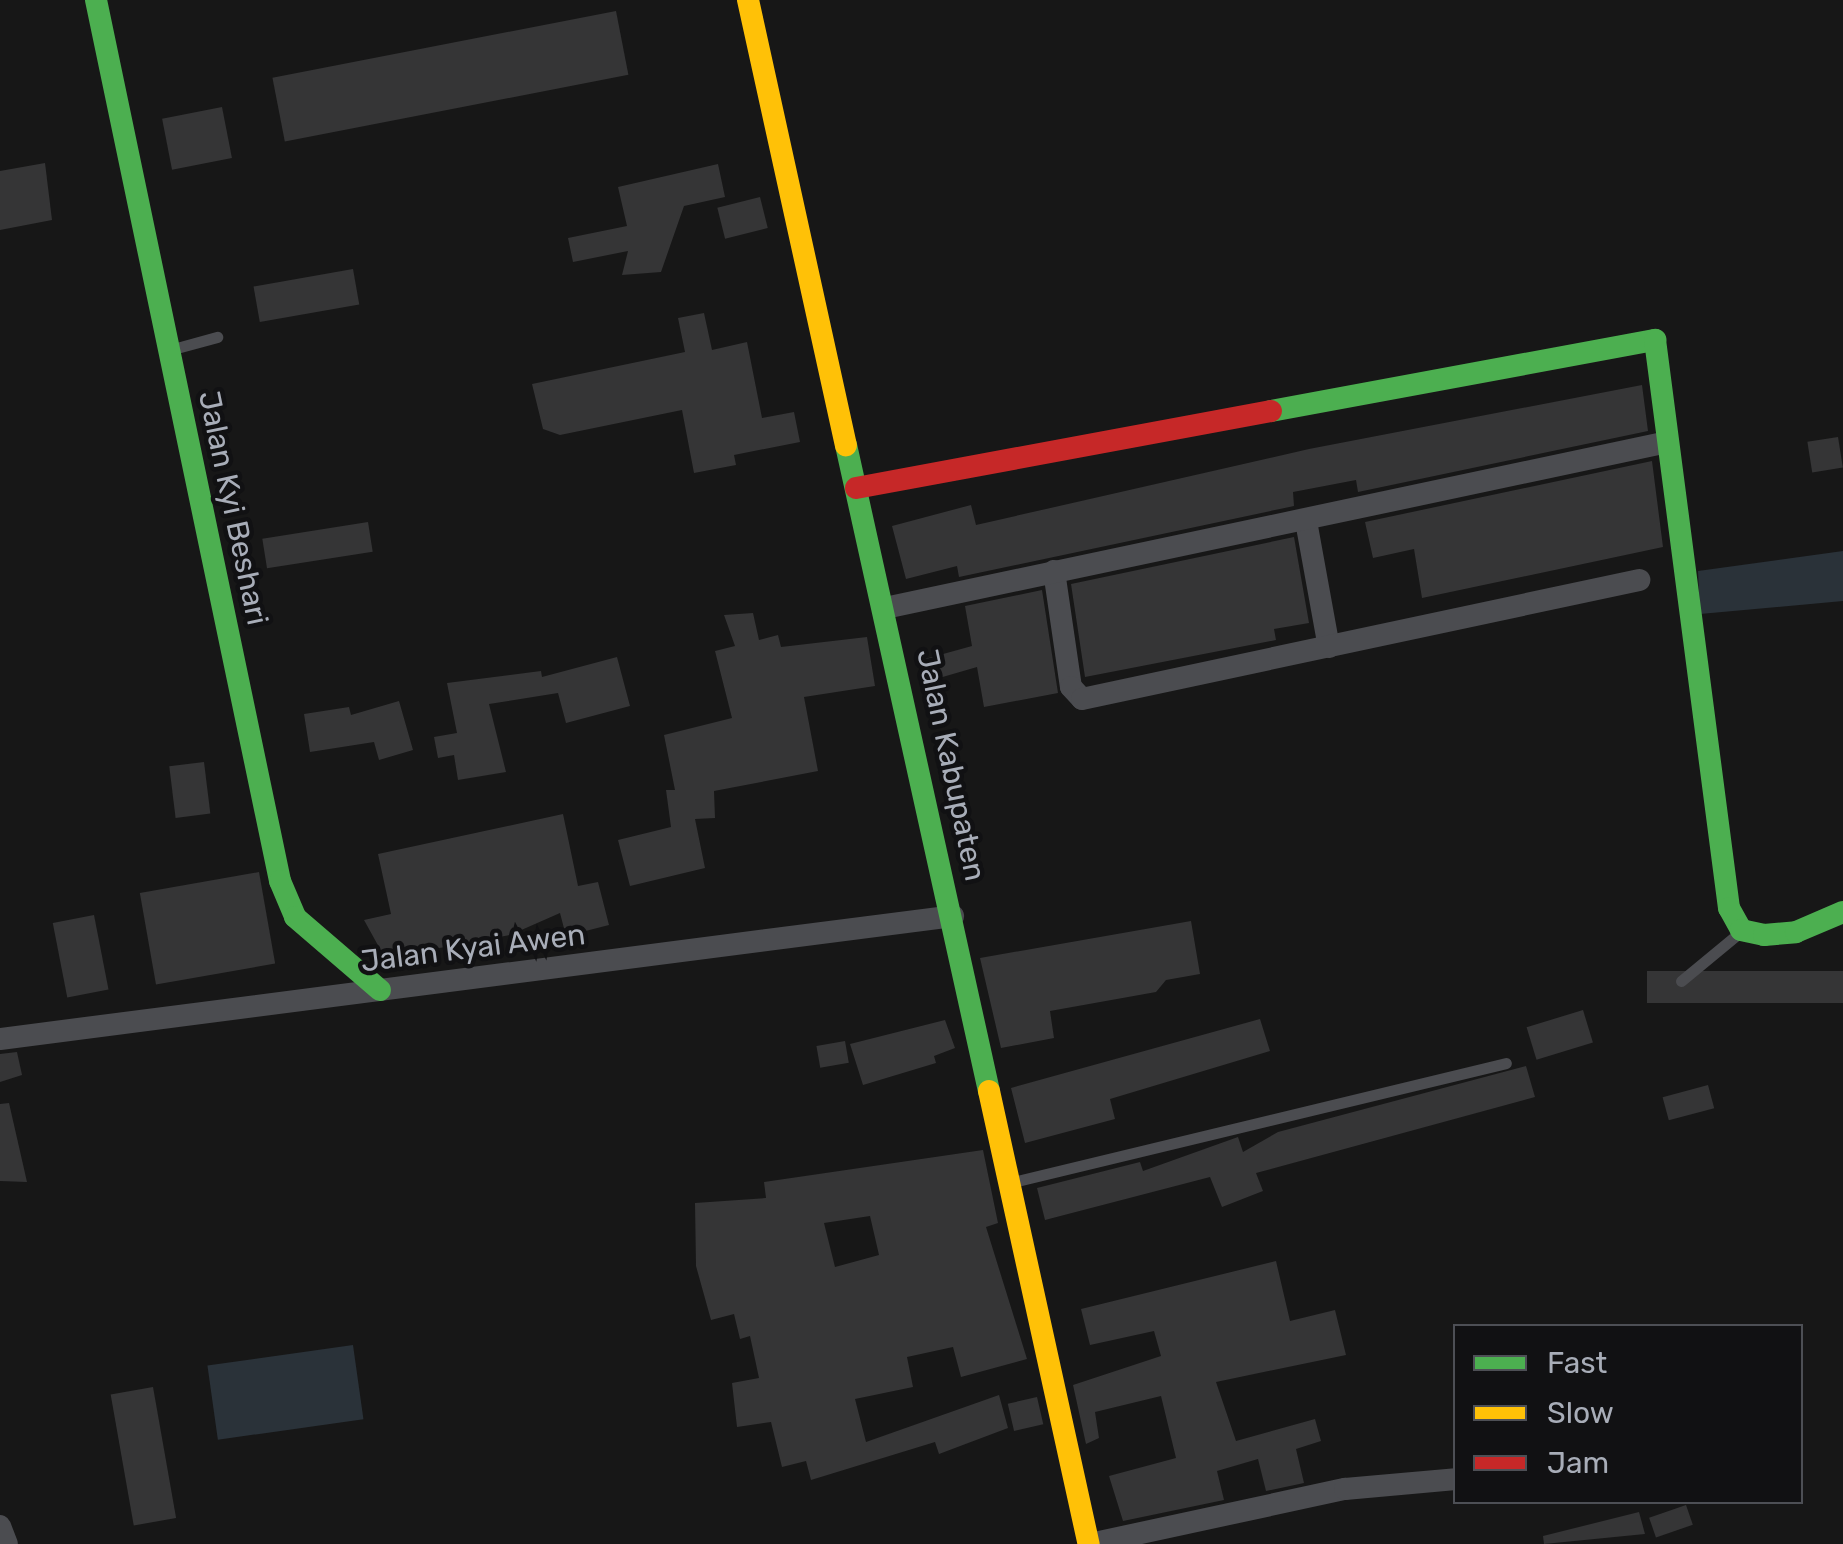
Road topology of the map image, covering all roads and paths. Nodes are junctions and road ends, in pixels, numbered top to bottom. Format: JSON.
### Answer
{"nodes":[{"id":1,"x":96,"y":0,"type":"edge"},
{"id":2,"x":748,"y":0,"type":"edge"},
{"id":3,"x":218,"y":337,"type":"dead end"},
{"id":4,"x":169,"y":350,"type":"junction"},
{"id":5,"x":1668,"y":442,"type":"junction"},
{"id":6,"x":856,"y":488,"type":"junction"},
{"id":7,"x":1306,"y":521,"type":"junction"},
{"id":8,"x":1054,"y":570,"type":"junction"},
{"id":9,"x":1639,"y":580,"type":"dead end"},
{"id":10,"x":885,"y":608,"type":"junction"},
{"id":11,"x":1329,"y":647,"type":"junction"},
{"id":12,"x":1843,"y":912,"type":"edge"},
{"id":13,"x":954,"y":916,"type":"junction"},
{"id":14,"x":1742,"y":930,"type":"junction"},
{"id":15,"x":1681,"y":981,"type":"dead end"},
{"id":16,"x":380,"y":990,"type":"junction"},
{"id":17,"x":0,"y":1039,"type":"edge"},
{"id":18,"x":1506,"y":1063,"type":"dead end"},
{"id":19,"x":1008,"y":1183,"type":"junction"},
{"id":20,"x":1453,"y":1478,"type":"edge"},
{"id":21,"x":0,"y":1526,"type":"edge"},
{"id":22,"x":6,"y":1544,"type":"edge"},
{"id":23,"x":1090,"y":1544,"type":"edge"}],
"edges":[{"from":1,"to":4,"type":"street","name":"Jalan Kyi Beshari"},
{"from":2,"to":6,"type":"street","name":"Jalan Kabupaten"},
{"from":3,"to":4,"type":"lane"},
{"from":4,"to":16,"type":"street","name":"Jalan Kyi Beshari"},
{"from":5,"to":6,"type":"street"},
{"from":5,"to":7,"type":"street"},
{"from":5,"to":14,"type":"street"},
{"from":6,"to":10,"type":"street","name":"Jalan Kabupaten"},
{"from":7,"to":8,"type":"street"},
{"from":7,"to":11,"type":"street"},
{"from":8,"to":10,"type":"street"},
{"from":8,"to":11,"type":"street"},
{"from":9,"to":11,"type":"street"},
{"from":10,"to":13,"type":"street","name":"Jalan Kabupaten"},
{"from":12,"to":14,"type":"street"},
{"from":13,"to":16,"type":"street","name":"Jalan Kyai Awen"},
{"from":13,"to":19,"type":"street","name":"Jalan Kabupaten"},
{"from":14,"to":15,"type":"lane"},
{"from":16,"to":17,"type":"street","name":"Jalan Kyai Awen"},
{"from":18,"to":19,"type":"lane"},
{"from":19,"to":23,"type":"street","name":"Jalan Kabupaten"},
{"from":20,"to":23,"type":"street"},
{"from":21,"to":22,"type":"street"}]}
